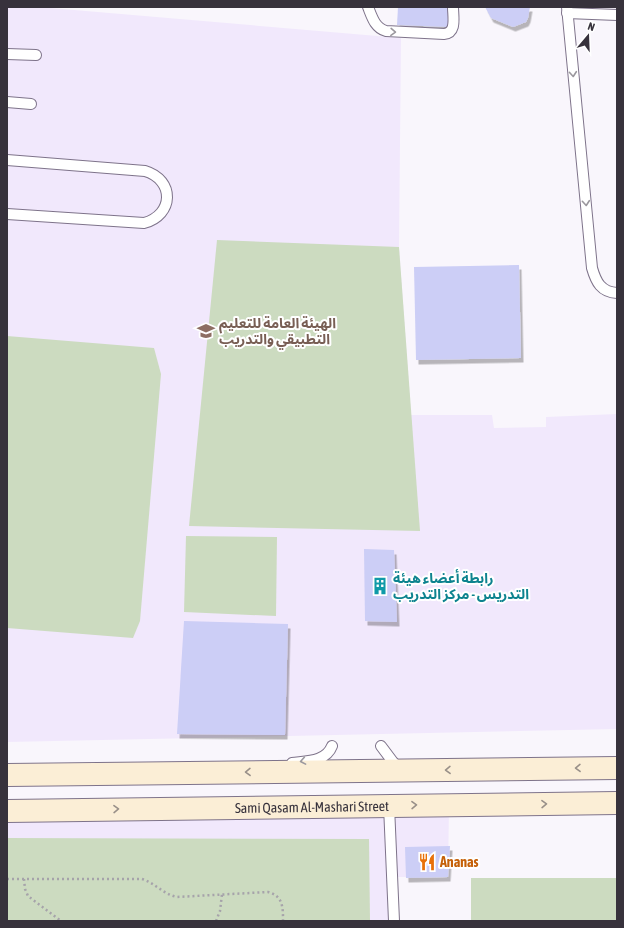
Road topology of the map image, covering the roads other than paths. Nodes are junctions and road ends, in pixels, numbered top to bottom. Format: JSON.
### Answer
{"nodes":[{"id":1,"x":368,"y":7,"type":"edge"},
{"id":2,"x":453,"y":7,"type":"edge"},
{"id":3,"x":567,"y":10,"type":"edge"},
{"id":4,"x":617,"y":15,"type":"edge"},
{"id":5,"x":7,"y":54,"type":"edge"},
{"id":6,"x":36,"y":55,"type":"dead end"},
{"id":7,"x":7,"y":102,"type":"edge"},
{"id":8,"x":31,"y":104,"type":"dead end"},
{"id":9,"x":7,"y":160,"type":"edge"},
{"id":10,"x":7,"y":214,"type":"edge"},
{"id":11,"x":617,"y":293,"type":"edge"},
{"id":12,"x":332,"y":746,"type":"dead end"},
{"id":13,"x":381,"y":746,"type":"dead end"},
{"id":14,"x":617,"y":768,"type":"edge"},
{"id":15,"x":402,"y":770,"type":"junction"},
{"id":16,"x":271,"y":772,"type":"junction"},
{"id":17,"x":7,"y":775,"type":"edge"},
{"id":18,"x":35,"y":775,"type":"junction"},
{"id":19,"x":82,"y":775,"type":"junction"},
{"id":20,"x":617,"y":803,"type":"edge"},
{"id":21,"x":388,"y":806,"type":"junction"},
{"id":22,"x":39,"y":810,"type":"junction"},
{"id":23,"x":81,"y":810,"type":"junction"},
{"id":24,"x":7,"y":811,"type":"edge"},
{"id":25,"x":394,"y":921,"type":"edge"}],
"edges":[{"from":1,"to":2,"type":"lane","one_way":true},
{"from":3,"to":4,"type":"lane"},
{"from":3,"to":11,"type":"lane","one_way":true},
{"from":5,"to":6,"type":"lane"},
{"from":7,"to":8,"type":"lane"},
{"from":9,"to":10,"type":"lane"},
{"from":12,"to":16,"type":"lane","one_way":true},
{"from":13,"to":15,"type":"lane"},
{"from":14,"to":15,"type":"street","one_way":true},
{"from":15,"to":16,"type":"street"},
{"from":16,"to":19,"type":"street","one_way":true},
{"from":17,"to":18,"type":"street"},
{"from":18,"to":19,"type":"street"},
{"from":18,"to":22,"type":"street"},
{"from":19,"to":23,"type":"street"},
{"from":21,"to":20,"type":"street","name":"Sami Qasam Al-Mashari Street","one_way":true},
{"from":23,"to":21,"type":"street","name":"Sami Qasam Al-Mashari Street","one_way":true},
{"from":21,"to":25,"type":"lane"},
{"from":22,"to":23,"type":"street","name":"Sami Qasam Al-Mashari Street"},
{"from":22,"to":24,"type":"street","name":"Sami Qasam Al-Mashari Street"}]}
